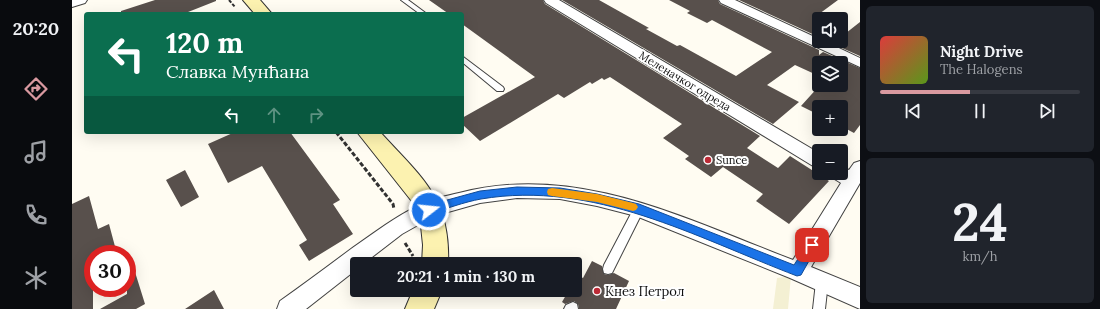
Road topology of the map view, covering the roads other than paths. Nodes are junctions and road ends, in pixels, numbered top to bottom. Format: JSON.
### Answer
{"nodes":[{"id":1,"x":81,"y":0,"type":"edge"},
{"id":2,"x":251,"y":0,"type":"edge"},
{"id":3,"x":404,"y":0,"type":"edge"},
{"id":4,"x":550,"y":0,"type":"edge"},
{"id":5,"x":725,"y":0,"type":"edge"},
{"id":6,"x":72,"y":3,"type":"edge"},
{"id":7,"x":262,"y":12,"type":"edge"},
{"id":8,"x":421,"y":12,"type":"edge"},
{"id":9,"x":464,"y":60,"type":"edge"},
{"id":10,"x":860,"y":63,"type":"edge"},
{"id":11,"x":500,"y":89,"type":"dead end"},
{"id":12,"x":370,"y":134,"type":"edge"},
{"id":13,"x":812,"y":157,"type":"edge"},
{"id":14,"x":850,"y":174,"type":"edge"},
{"id":15,"x":639,"y":209,"type":"junction"},
{"id":16,"x":429,"y":210,"type":"junction"},
{"id":17,"x":427,"y":257,"type":"edge"},
{"id":18,"x":608,"y":270,"type":"dead end"},
{"id":19,"x":797,"y":271,"type":"junction"},
{"id":20,"x":822,"y":282,"type":"junction"},
{"id":21,"x":425,"y":297,"type":"edge"},
{"id":22,"x":860,"y":298,"type":"edge"},
{"id":23,"x":288,"y":309,"type":"edge"},
{"id":24,"x":419,"y":309,"type":"edge"},
{"id":25,"x":820,"y":309,"type":"edge"}],
"edges":[{"from":1,"to":6,"type":"street"},
{"from":2,"to":7,"type":"street"},
{"from":3,"to":8,"type":"lane"},
{"from":4,"to":13,"type":"street","name":"Меленачког одреда"},
{"from":5,"to":10,"type":"street"},
{"from":9,"to":11,"type":"lane"},
{"from":12,"to":16,"type":"street"},
{"from":14,"to":19,"type":"street"},
{"from":15,"to":16,"type":"street"},
{"from":15,"to":18,"type":"lane"},
{"from":15,"to":19,"type":"street"},
{"from":16,"to":17,"type":"street"},
{"from":16,"to":23,"type":"street"},
{"from":19,"to":20,"type":"street"},
{"from":20,"to":22,"type":"street"},
{"from":20,"to":25,"type":"lane"},
{"from":21,"to":24,"type":"street"}]}
